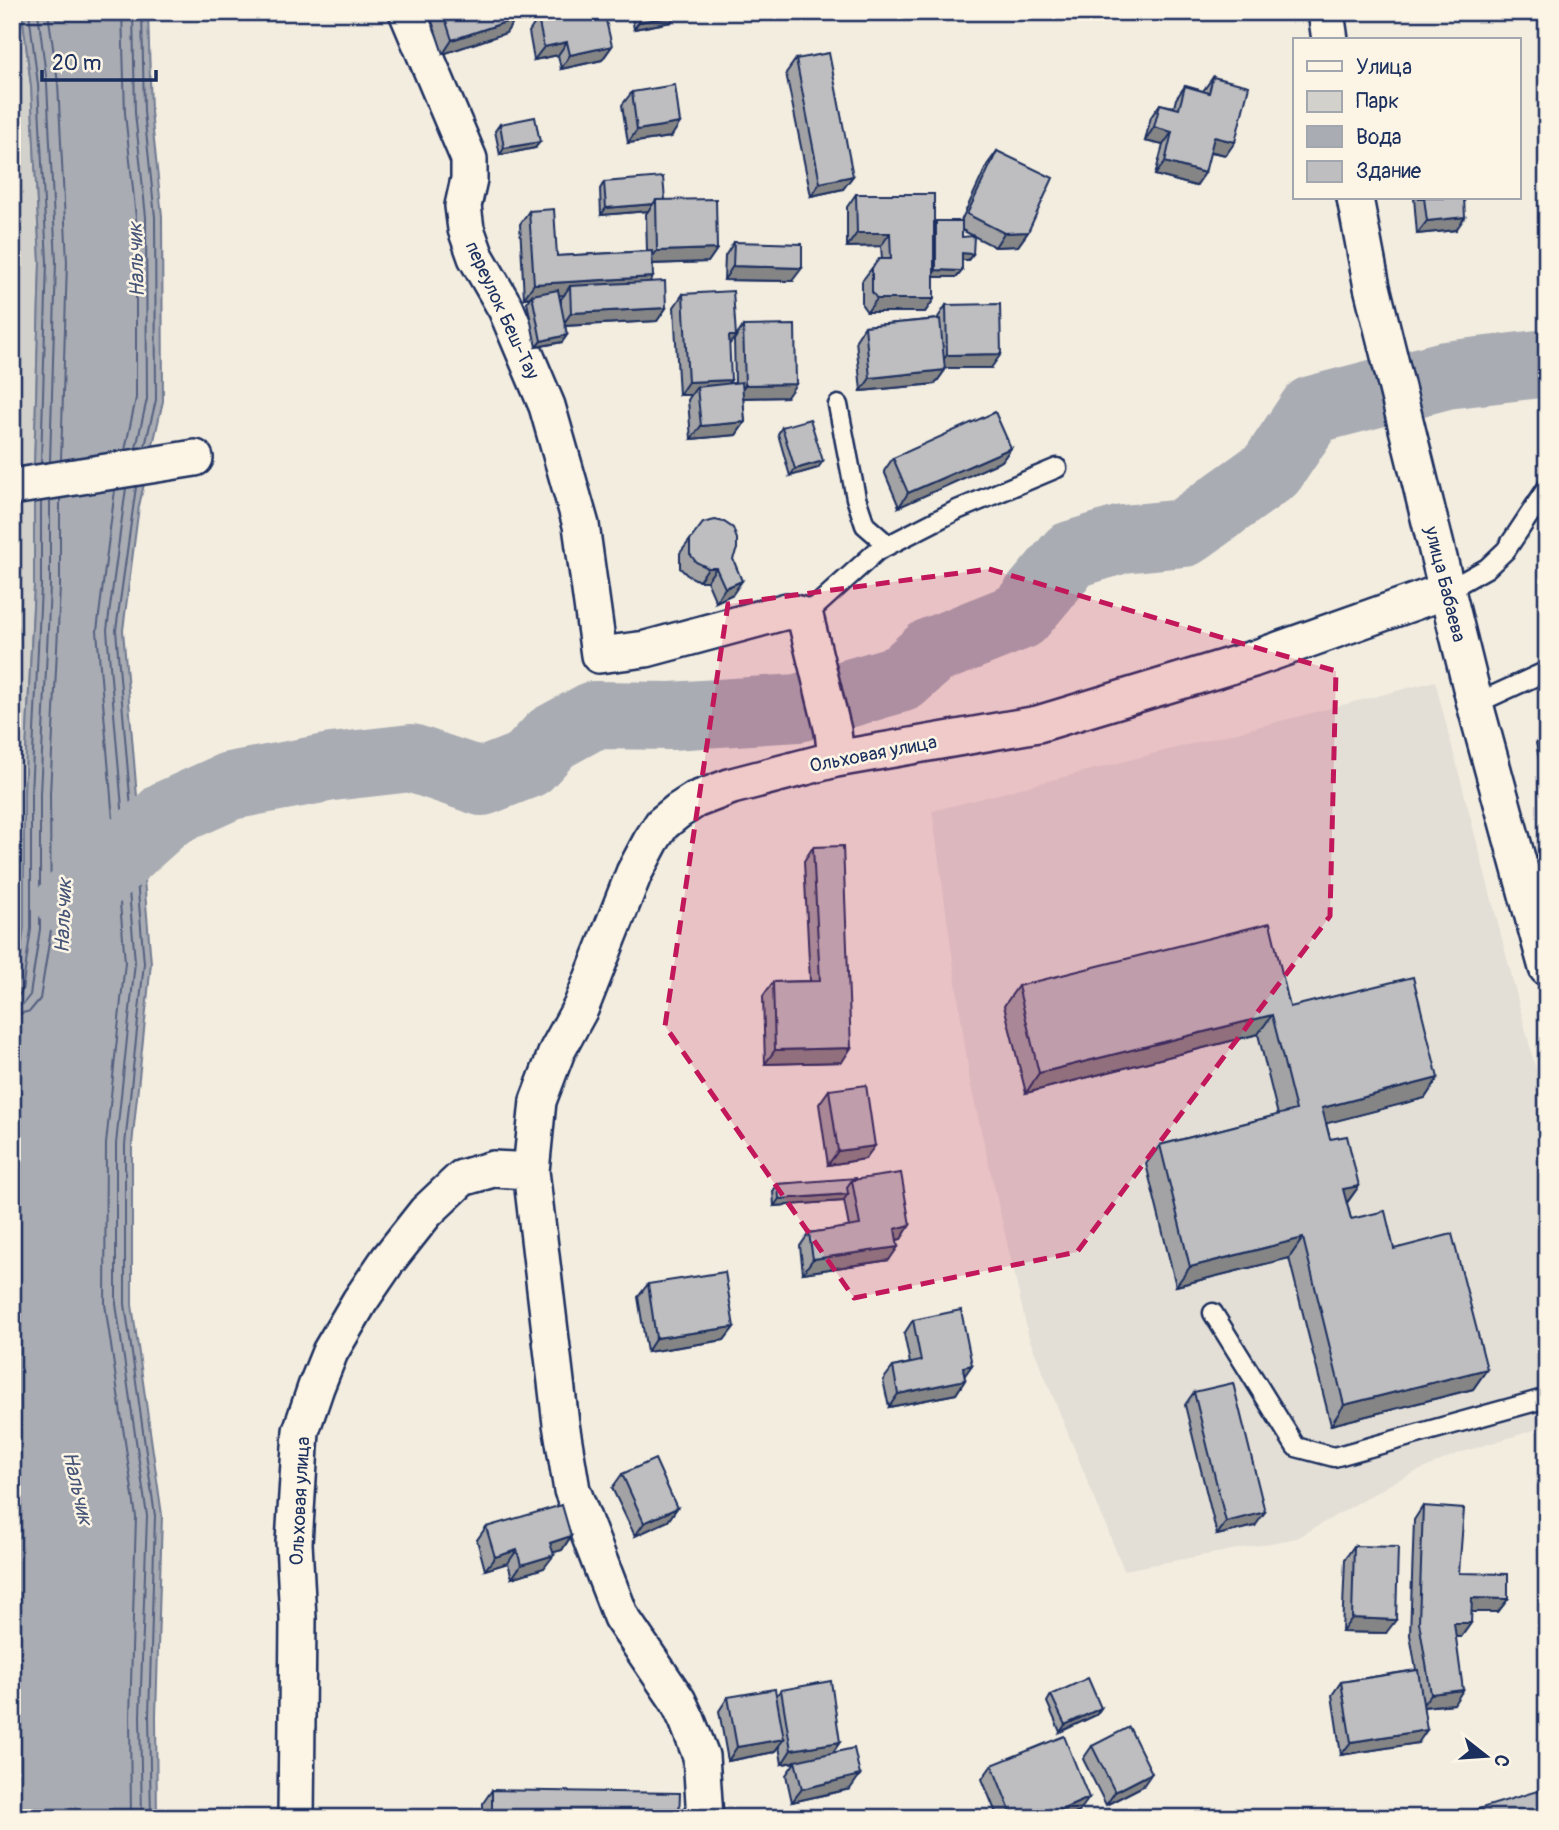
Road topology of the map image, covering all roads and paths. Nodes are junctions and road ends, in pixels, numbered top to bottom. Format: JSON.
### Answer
{"nodes":[{"id":1,"x":407,"y":12,"type":"edge"},
{"id":2,"x":1326,"y":12,"type":"edge"},
{"id":3,"x":1330,"y":38,"type":"edge"},
{"id":4,"x":1355,"y":200,"type":"edge"},
{"id":5,"x":838,"y":405,"type":"dead end"},
{"id":6,"x":191,"y":458,"type":"dead end"},
{"id":7,"x":1056,"y":468,"type":"dead end"},
{"id":8,"x":12,"y":487,"type":"edge"},
{"id":9,"x":1547,"y":488,"type":"edge"},
{"id":10,"x":888,"y":545,"type":"junction"},
{"id":11,"x":1448,"y":590,"type":"junction"},
{"id":12,"x":807,"y":628,"type":"junction"},
{"id":13,"x":1547,"y":671,"type":"edge"},
{"id":14,"x":1475,"y":704,"type":"junction"},
{"id":15,"x":835,"y":745,"type":"junction"},
{"id":16,"x":1547,"y":968,"type":"edge"},
{"id":17,"x":531,"y":1171,"type":"junction"},
{"id":18,"x":1213,"y":1313,"type":"dead end"},
{"id":19,"x":1547,"y":1398,"type":"edge"},
{"id":20,"x":296,"y":1818,"type":"edge"},
{"id":21,"x":705,"y":1818,"type":"edge"}],
"edges":[{"from":1,"to":12,"type":"street","name":"переулок Беш-Тау"},
{"from":2,"to":3,"type":"street"},
{"from":4,"to":11,"type":"street","name":"улица Бабаева"},
{"from":5,"to":10,"type":"lane"},
{"from":6,"to":8,"type":"street"},
{"from":7,"to":10,"type":"lane"},
{"from":9,"to":11,"type":"lane"},
{"from":10,"to":12,"type":"lane"},
{"from":11,"to":14,"type":"street","name":"улица Бабаева"},
{"from":11,"to":15,"type":"street","name":"Ольховая улица"},
{"from":12,"to":15,"type":"street"},
{"from":13,"to":14,"type":"lane"},
{"from":14,"to":16,"type":"street","name":"улица Бабаева"},
{"from":15,"to":17,"type":"street","name":"Ольховая улица"},
{"from":17,"to":20,"type":"street","name":"Ольховая улица"},
{"from":17,"to":21,"type":"street","name":"Ольховая улица"},
{"from":18,"to":19,"type":"lane"}]}
